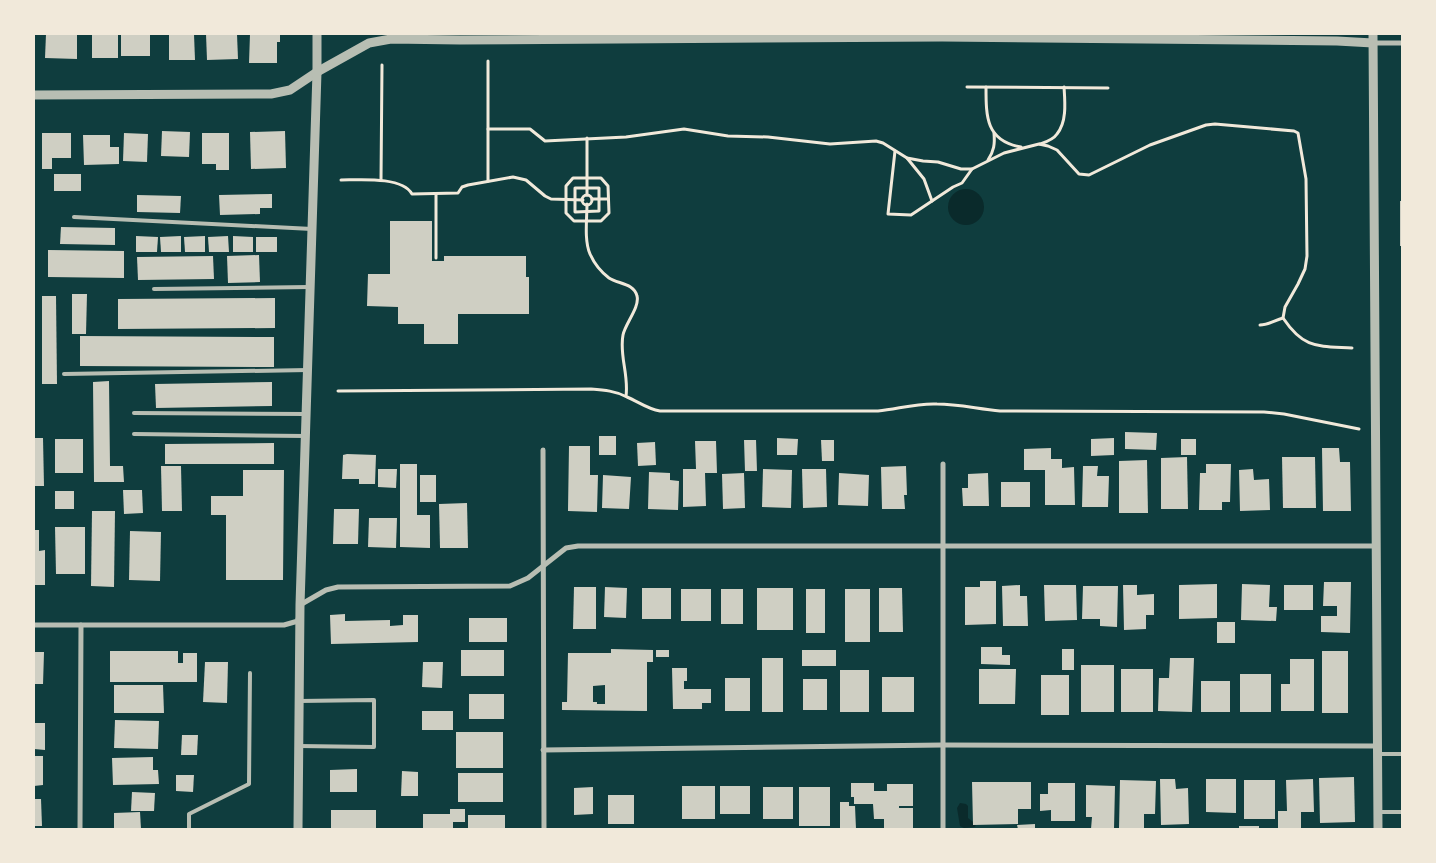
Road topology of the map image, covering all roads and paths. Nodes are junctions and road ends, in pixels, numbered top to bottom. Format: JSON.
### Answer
{"nodes":[{"id":1,"x":317,"y":34,"type":"edge"},
{"id":2,"x":942,"y":35,"type":"edge"},
{"id":3,"x":1373,"y":38,"type":"edge"},
{"id":4,"x":1402,"y":43,"type":"edge"},
{"id":5,"x":488,"y":61,"type":"dead end"},
{"id":6,"x":382,"y":65,"type":"dead end"},
{"id":7,"x":317,"y":72,"type":"junction"},
{"id":8,"x":967,"y":87,"type":"dead end"},
{"id":9,"x":986,"y":87,"type":"junction"},
{"id":10,"x":1064,"y":87,"type":"junction"},
{"id":11,"x":1108,"y":88,"type":"dead end"},
{"id":12,"x":34,"y":95,"type":"edge"},
{"id":13,"x":488,"y":129,"type":"junction"},
{"id":14,"x":994,"y":132,"type":"junction"},
{"id":15,"x":586,"y":138,"type":"junction"},
{"id":16,"x":1039,"y":144,"type":"junction"},
{"id":17,"x":1024,"y":148,"type":"junction"},
{"id":18,"x":895,"y":151,"type":"junction"},
{"id":19,"x":907,"y":158,"type":"junction"},
{"id":20,"x":987,"y":160,"type":"junction"},
{"id":21,"x":972,"y":169,"type":"junction"},
{"id":22,"x":587,"y":178,"type":"junction"},
{"id":23,"x":341,"y":180,"type":"dead end"},
{"id":24,"x":382,"y":180,"type":"junction"},
{"id":25,"x":488,"y":181,"type":"junction"},
{"id":26,"x":587,"y":188,"type":"junction"},
{"id":27,"x":436,"y":194,"type":"junction"},
{"id":28,"x":587,"y":195,"type":"junction"},
{"id":29,"x":592,"y":199,"type":"junction"},
{"id":30,"x":599,"y":199,"type":"junction"},
{"id":31,"x":608,"y":199,"type":"junction"},
{"id":32,"x":566,"y":200,"type":"junction"},
{"id":33,"x":575,"y":200,"type":"junction"},
{"id":34,"x":583,"y":200,"type":"junction"},
{"id":35,"x":932,"y":201,"type":"junction"},
{"id":36,"x":587,"y":204,"type":"junction"},
{"id":37,"x":587,"y":212,"type":"junction"},
{"id":38,"x":74,"y":217,"type":"dead end"},
{"id":39,"x":588,"y":221,"type":"junction"},
{"id":40,"x":312,"y":229,"type":"junction"},
{"id":41,"x":436,"y":258,"type":"dead end"},
{"id":42,"x":310,"y":287,"type":"junction"},
{"id":43,"x":154,"y":289,"type":"dead end"},
{"id":44,"x":1283,"y":318,"type":"junction"},
{"id":45,"x":1260,"y":325,"type":"dead end"},
{"id":46,"x":1352,"y":348,"type":"dead end"},
{"id":47,"x":308,"y":370,"type":"junction"},
{"id":48,"x":64,"y":374,"type":"dead end"},
{"id":49,"x":338,"y":391,"type":"dead end"},
{"id":50,"x":626,"y":396,"type":"junction"},
{"id":51,"x":134,"y":413,"type":"dead end"},
{"id":52,"x":306,"y":414,"type":"junction"},
{"id":53,"x":1359,"y":429,"type":"dead end"},
{"id":54,"x":134,"y":434,"type":"dead end"},
{"id":55,"x":306,"y":436,"type":"junction"},
{"id":56,"x":543,"y":450,"type":"dead end"},
{"id":57,"x":943,"y":464,"type":"dead end"},
{"id":58,"x":943,"y":546,"type":"junction"},
{"id":59,"x":1376,"y":546,"type":"junction"},
{"id":60,"x":543,"y":565,"type":"junction"},
{"id":61,"x":300,"y":605,"type":"junction"},
{"id":62,"x":34,"y":625,"type":"edge"},
{"id":63,"x":81,"y":625,"type":"junction"},
{"id":64,"x":250,"y":674,"type":"dead end"},
{"id":65,"x":299,"y":700,"type":"junction"},
{"id":66,"x":943,"y":745,"type":"junction"},
{"id":67,"x":299,"y":746,"type":"junction"},
{"id":68,"x":543,"y":750,"type":"junction"},
{"id":69,"x":1376,"y":750,"type":"junction"},
{"id":70,"x":1402,"y":754,"type":"edge"},
{"id":71,"x":1378,"y":812,"type":"junction"},
{"id":72,"x":1402,"y":812,"type":"edge"},
{"id":73,"x":80,"y":829,"type":"edge"},
{"id":74,"x":189,"y":829,"type":"edge"},
{"id":75,"x":298,"y":829,"type":"edge"},
{"id":76,"x":544,"y":829,"type":"edge"},
{"id":77,"x":943,"y":829,"type":"edge"},
{"id":78,"x":1378,"y":829,"type":"edge"}],
"edges":[{"from":1,"to":7,"type":"street"},
{"from":2,"to":3,"type":"street"},
{"from":2,"to":7,"type":"street"},
{"from":3,"to":4,"type":"street"},
{"from":3,"to":59,"type":"street"},
{"from":5,"to":13,"type":"path"},
{"from":6,"to":24,"type":"path"},
{"from":7,"to":12,"type":"street"},
{"from":7,"to":40,"type":"street"},
{"from":8,"to":9,"type":"path"},
{"from":9,"to":10,"type":"path"},
{"from":9,"to":14,"type":"path"},
{"from":10,"to":11,"type":"path"},
{"from":10,"to":16,"type":"path"},
{"from":13,"to":15,"type":"path"},
{"from":13,"to":25,"type":"path"},
{"from":14,"to":17,"type":"path"},
{"from":14,"to":20,"type":"path"},
{"from":15,"to":18,"type":"path"},
{"from":15,"to":22,"type":"path"},
{"from":16,"to":17,"type":"path"},
{"from":16,"to":44,"type":"path"},
{"from":17,"to":20,"type":"path"},
{"from":18,"to":19,"type":"path"},
{"from":18,"to":35,"type":"path"},
{"from":19,"to":21,"type":"path"},
{"from":19,"to":35,"type":"path"},
{"from":20,"to":21,"type":"path"},
{"from":21,"to":35,"type":"path"},
{"from":22,"to":26,"type":"path"},
{"from":22,"to":31,"type":"path"},
{"from":22,"to":32,"type":"path"},
{"from":23,"to":24,"type":"path"},
{"from":24,"to":27,"type":"path"},
{"from":25,"to":27,"type":"path"},
{"from":25,"to":32,"type":"path"},
{"from":26,"to":28,"type":"path"},
{"from":26,"to":30,"type":"path"},
{"from":26,"to":33,"type":"path"},
{"from":27,"to":41,"type":"path"},
{"from":28,"to":29,"type":"path"},
{"from":28,"to":34,"type":"path"},
{"from":29,"to":30,"type":"path"},
{"from":29,"to":36,"type":"path"},
{"from":30,"to":31,"type":"path"},
{"from":30,"to":37,"type":"path"},
{"from":31,"to":39,"type":"path"},
{"from":32,"to":33,"type":"path"},
{"from":32,"to":39,"type":"path"},
{"from":33,"to":34,"type":"path"},
{"from":33,"to":37,"type":"path"},
{"from":34,"to":36,"type":"path"},
{"from":36,"to":37,"type":"path"},
{"from":37,"to":39,"type":"path"},
{"from":38,"to":40,"type":"lane"},
{"from":39,"to":50,"type":"path"},
{"from":40,"to":42,"type":"street"},
{"from":42,"to":43,"type":"lane"},
{"from":42,"to":47,"type":"street"},
{"from":44,"to":45,"type":"path"},
{"from":44,"to":46,"type":"path"},
{"from":47,"to":48,"type":"lane"},
{"from":47,"to":52,"type":"street"},
{"from":49,"to":50,"type":"path"},
{"from":50,"to":53,"type":"path"},
{"from":51,"to":52,"type":"lane"},
{"from":52,"to":55,"type":"street"},
{"from":54,"to":55,"type":"lane"},
{"from":55,"to":61,"type":"street"},
{"from":56,"to":60,"type":"street"},
{"from":57,"to":58,"type":"street"},
{"from":58,"to":59,"type":"street"},
{"from":58,"to":60,"type":"street"},
{"from":58,"to":66,"type":"street"},
{"from":59,"to":69,"type":"street"},
{"from":60,"to":61,"type":"street"},
{"from":60,"to":68,"type":"street"},
{"from":61,"to":63,"type":"street"},
{"from":61,"to":65,"type":"street"},
{"from":62,"to":63,"type":"street"},
{"from":63,"to":73,"type":"street"},
{"from":64,"to":74,"type":"lane"},
{"from":65,"to":67,"type":"street"},
{"from":65,"to":67,"type":"lane"},
{"from":66,"to":68,"type":"street"},
{"from":66,"to":69,"type":"street"},
{"from":66,"to":77,"type":"street"},
{"from":67,"to":75,"type":"street"},
{"from":68,"to":76,"type":"street"},
{"from":69,"to":70,"type":"lane"},
{"from":69,"to":71,"type":"street"},
{"from":71,"to":72,"type":"lane"},
{"from":71,"to":78,"type":"street"}]}
